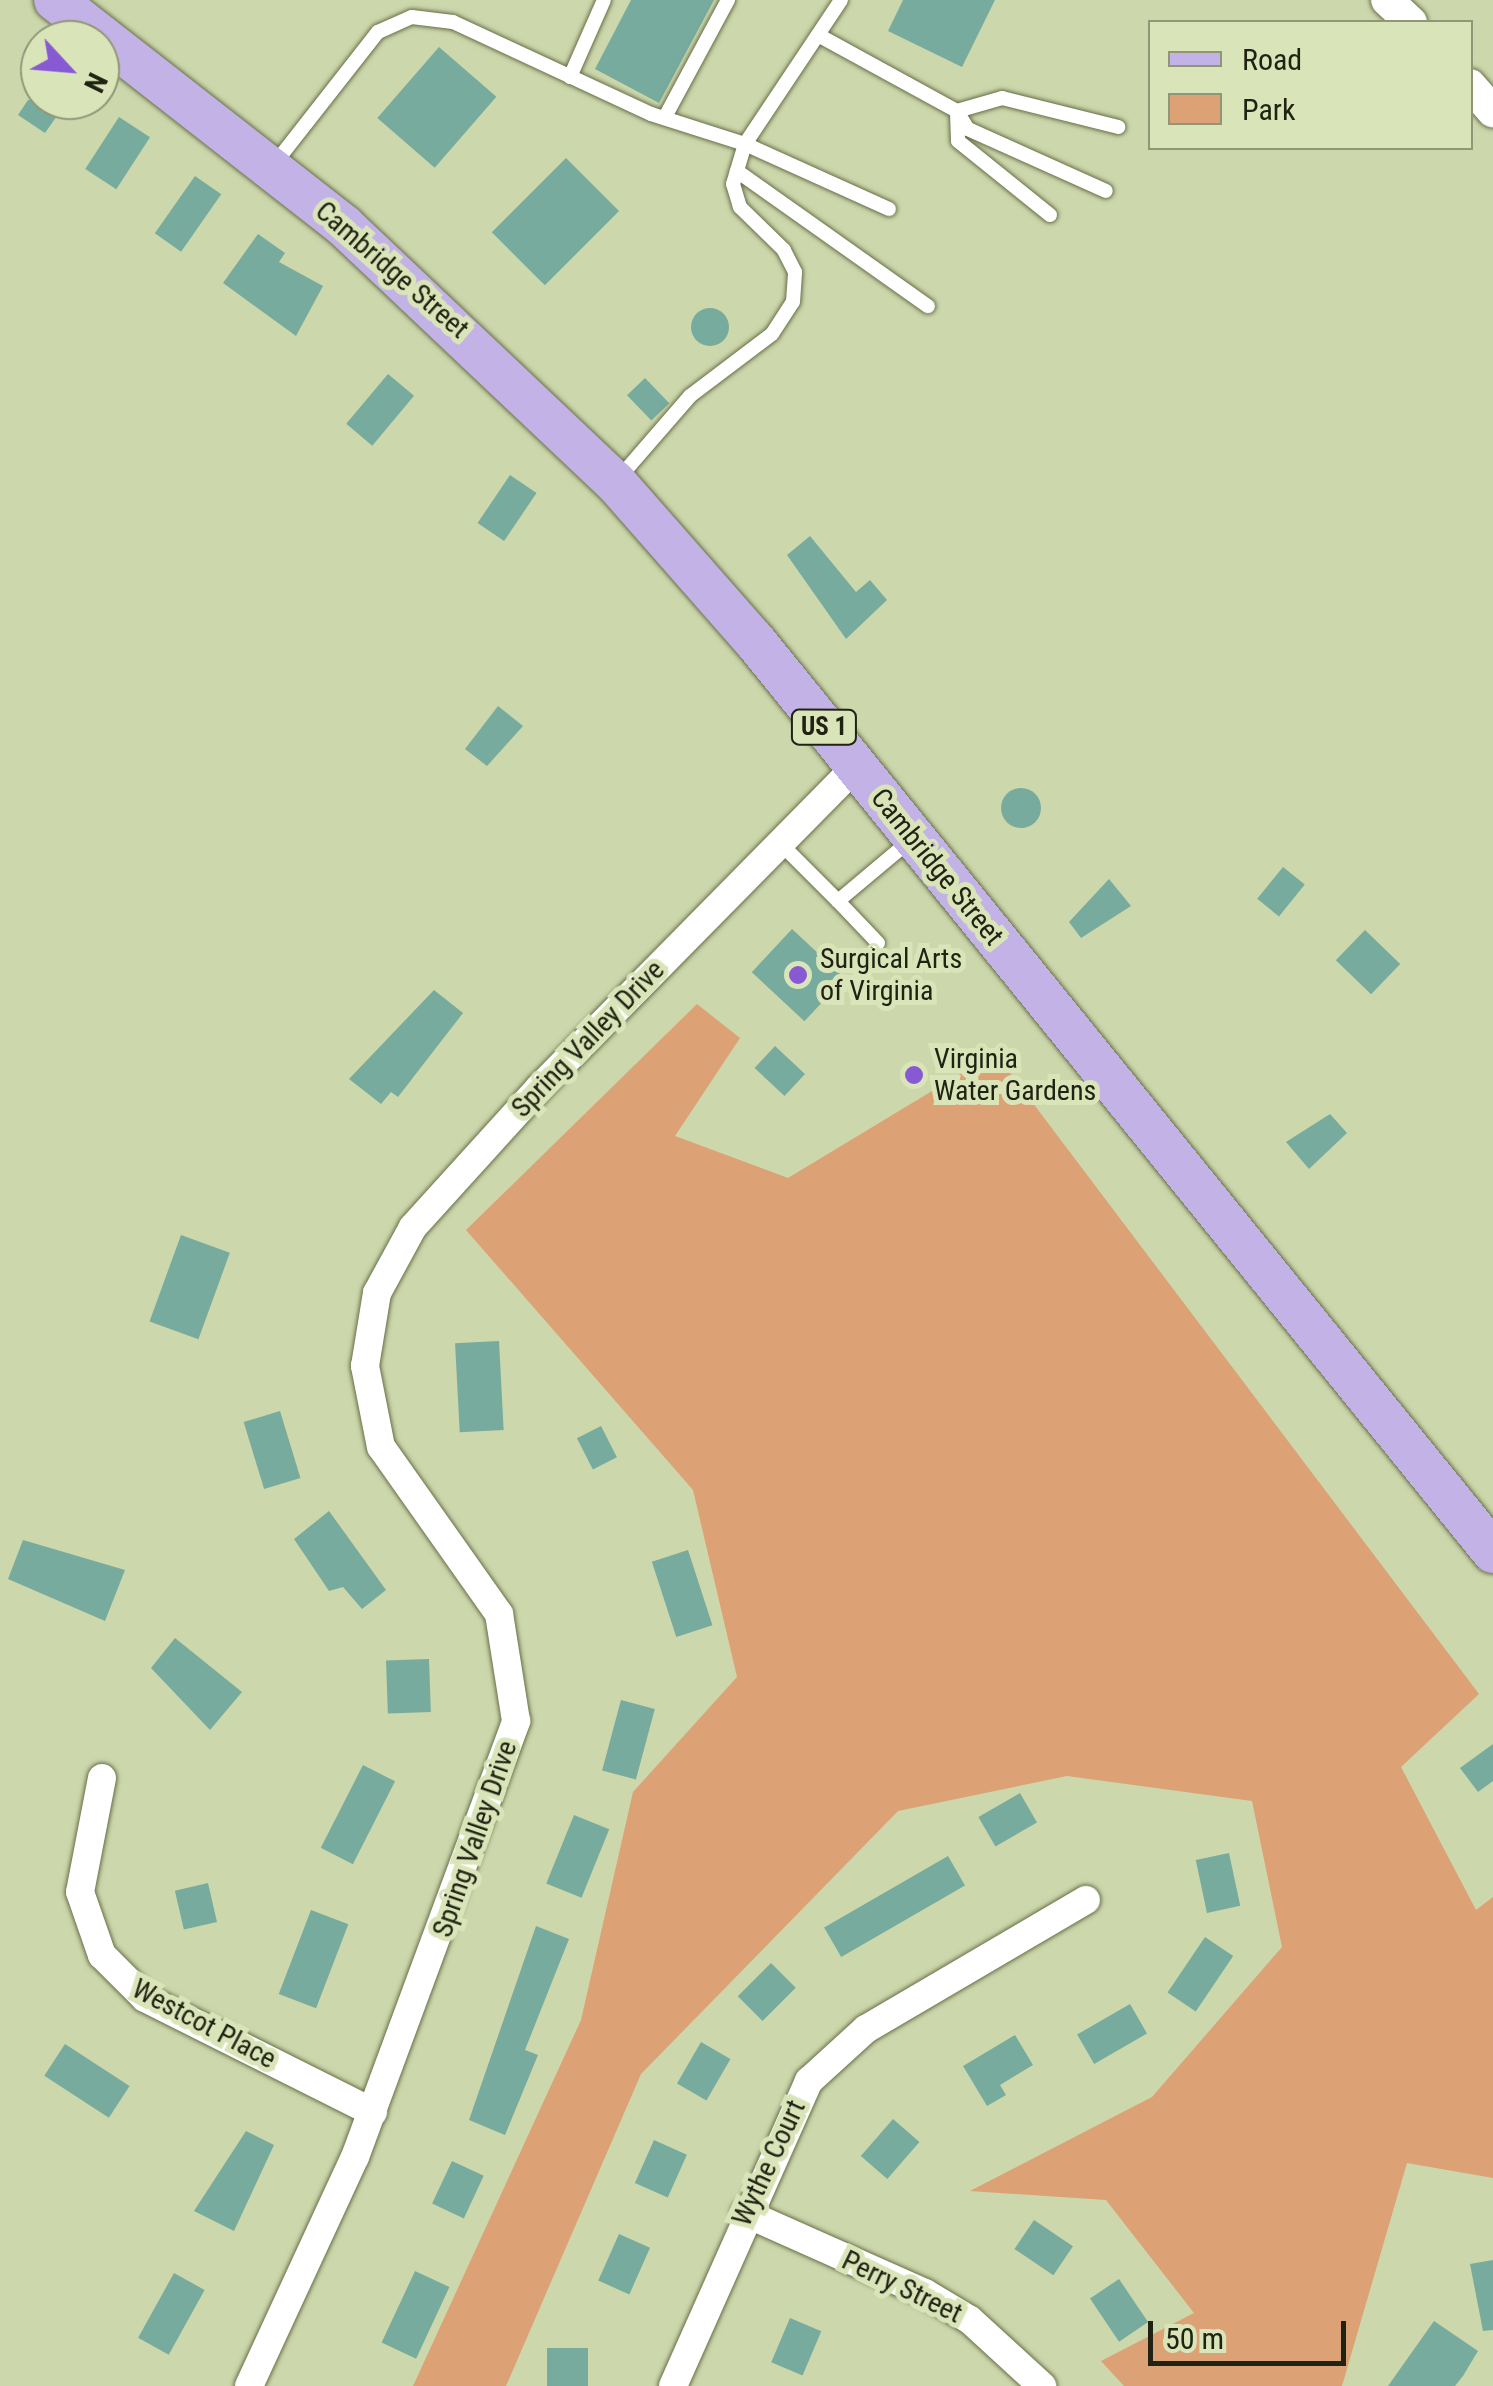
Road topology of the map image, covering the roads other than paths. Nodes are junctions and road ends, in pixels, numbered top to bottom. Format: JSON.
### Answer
{"nodes":[{"id":1,"x":55,"y":0,"type":"edge"},
{"id":2,"x":604,"y":0,"type":"edge"},
{"id":3,"x":728,"y":0,"type":"edge"},
{"id":4,"x":841,"y":0,"type":"edge"},
{"id":5,"x":1386,"y":0,"type":"edge"},
{"id":6,"x":1409,"y":20,"type":"edge"},
{"id":7,"x":818,"y":35,"type":"junction"},
{"id":8,"x":570,"y":76,"type":"junction"},
{"id":9,"x":1473,"y":88,"type":"edge"},
{"id":10,"x":957,"y":111,"type":"junction"},
{"id":11,"x":1493,"y":111,"type":"edge"},
{"id":12,"x":665,"y":117,"type":"junction"},
{"id":13,"x":1118,"y":127,"type":"dead end"},
{"id":14,"x":745,"y":144,"type":"junction"},
{"id":15,"x":272,"y":167,"type":"junction"},
{"id":16,"x":737,"y":171,"type":"junction"},
{"id":17,"x":1106,"y":192,"type":"dead end"},
{"id":18,"x":889,"y":208,"type":"dead end"},
{"id":19,"x":1050,"y":215,"type":"dead end"},
{"id":20,"x":928,"y":306,"type":"dead end"},
{"id":21,"x":615,"y":482,"type":"junction"},
{"id":22,"x":856,"y":766,"type":"junction"},
{"id":23,"x":912,"y":838,"type":"junction"},
{"id":24,"x":780,"y":843,"type":"junction"},
{"id":25,"x":838,"y":901,"type":"junction"},
{"id":26,"x":878,"y":943,"type":"dead end"},
{"id":27,"x":1493,"y":1552,"type":"edge"},
{"id":28,"x":102,"y":1778,"type":"dead end"},
{"id":29,"x":1086,"y":1900,"type":"dead end"},
{"id":30,"x":372,"y":2112,"type":"junction"},
{"id":31,"x":745,"y":2213,"type":"junction"},
{"id":32,"x":248,"y":2386,"type":"edge"},
{"id":33,"x":673,"y":2386,"type":"edge"},
{"id":34,"x":1042,"y":2386,"type":"edge"}],
"edges":[{"from":1,"to":15,"type":"main road","name":"Cambridge Street","number":"US 1"},
{"from":2,"to":8,"type":"lane"},
{"from":3,"to":12,"type":"lane"},
{"from":4,"to":7,"type":"lane"},
{"from":5,"to":6,"type":"street"},
{"from":7,"to":10,"type":"lane"},
{"from":7,"to":14,"type":"lane"},
{"from":8,"to":12,"type":"lane"},
{"from":8,"to":15,"type":"lane"},
{"from":9,"to":11,"type":"street"},
{"from":10,"to":13,"type":"lane"},
{"from":10,"to":17,"type":"lane"},
{"from":10,"to":19,"type":"lane"},
{"from":12,"to":14,"type":"lane"},
{"from":14,"to":16,"type":"lane"},
{"from":14,"to":18,"type":"lane"},
{"from":15,"to":21,"type":"main road","name":"Cambridge Street","number":"US 1"},
{"from":16,"to":20,"type":"lane"},
{"from":16,"to":21,"type":"lane"},
{"from":21,"to":22,"type":"main road","name":"Cambridge Street","number":"US 1"},
{"from":22,"to":23,"type":"main road","name":"Cambridge Street","number":"US 1"},
{"from":22,"to":24,"type":"street","name":"Spring Valley Drive"},
{"from":23,"to":25,"type":"lane"},
{"from":23,"to":27,"type":"main road","name":"Cambridge Street","number":"US 1"},
{"from":24,"to":25,"type":"lane"},
{"from":24,"to":30,"type":"street","name":"Spring Valley Drive"},
{"from":25,"to":26,"type":"lane"},
{"from":28,"to":30,"type":"street","name":"Westcot Place"},
{"from":29,"to":31,"type":"street","name":"Wythe Court"},
{"from":30,"to":32,"type":"street","name":"Spring Valley Drive"},
{"from":31,"to":33,"type":"street","name":"Wythe Court"},
{"from":31,"to":34,"type":"street","name":"Perry Street"}]}
